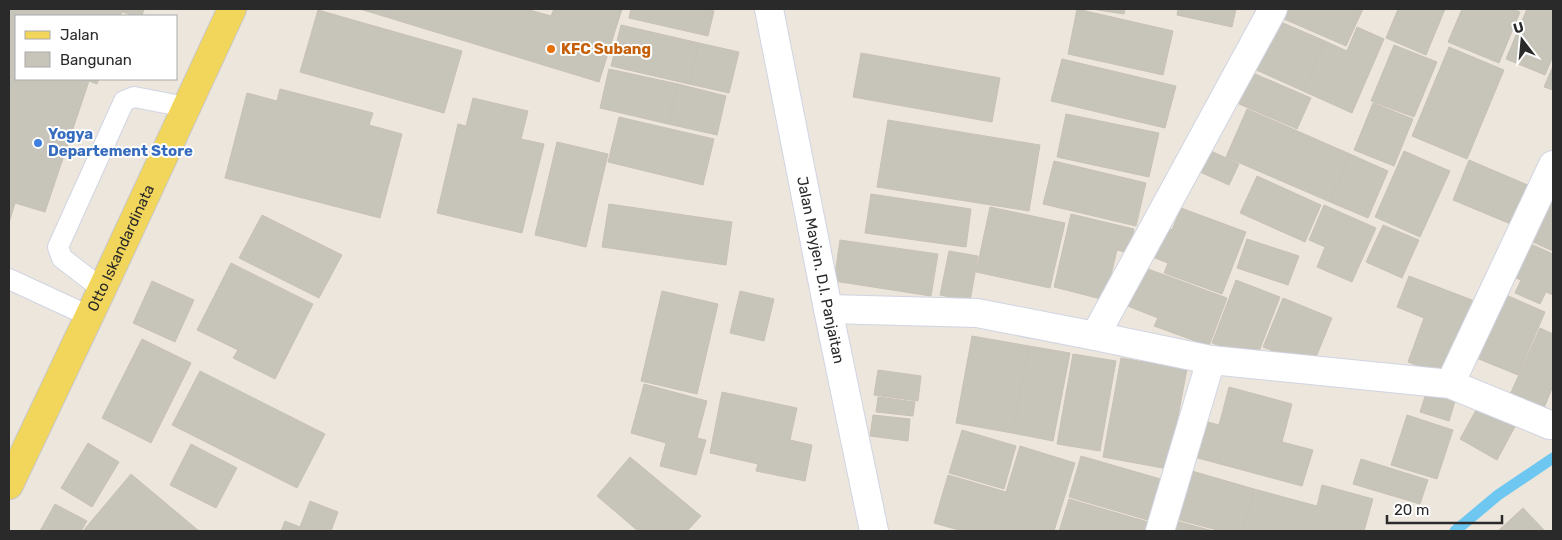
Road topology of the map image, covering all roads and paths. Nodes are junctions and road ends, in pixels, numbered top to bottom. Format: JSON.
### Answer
{"nodes":[{"id":1,"x":232,"y":9,"type":"edge"},
{"id":2,"x":769,"y":9,"type":"edge"},
{"id":3,"x":1273,"y":9,"type":"edge"},
{"id":4,"x":186,"y":107,"type":"junction"},
{"id":5,"x":1553,"y":165,"type":"edge"},
{"id":6,"x":9,"y":279,"type":"edge"},
{"id":7,"x":102,"y":289,"type":"junction"},
{"id":8,"x":828,"y":309,"type":"junction"},
{"id":9,"x":89,"y":316,"type":"junction"},
{"id":10,"x":1095,"y":336,"type":"junction"},
{"id":11,"x":1211,"y":360,"type":"junction"},
{"id":12,"x":1450,"y":384,"type":"junction"},
{"id":13,"x":1551,"y":425,"type":"edge"},
{"id":14,"x":9,"y":485,"type":"edge"},
{"id":15,"x":874,"y":531,"type":"edge"},
{"id":16,"x":1160,"y":531,"type":"edge"}],
"edges":[{"from":1,"to":4,"type":"main road","name":"Otto Iskandardinata"},
{"from":2,"to":8,"type":"street","name":"Jalan Mayjen. D.I. Panjaitan"},
{"from":3,"to":10,"type":"street"},
{"from":4,"to":7,"type":"main road","name":"Otto Iskandardinata"},
{"from":4,"to":7,"type":"lane"},
{"from":5,"to":12,"type":"street"},
{"from":6,"to":9,"type":"lane"},
{"from":7,"to":9,"type":"main road","name":"Otto Iskandardinata"},
{"from":8,"to":10,"type":"street"},
{"from":8,"to":15,"type":"street","name":"Jalan Mayjen. D.I. Panjaitan"},
{"from":9,"to":14,"type":"main road","name":"Otto Iskandardinata"},
{"from":10,"to":11,"type":"street"},
{"from":11,"to":12,"type":"street"},
{"from":11,"to":16,"type":"street"},
{"from":12,"to":13,"type":"street"}]}
